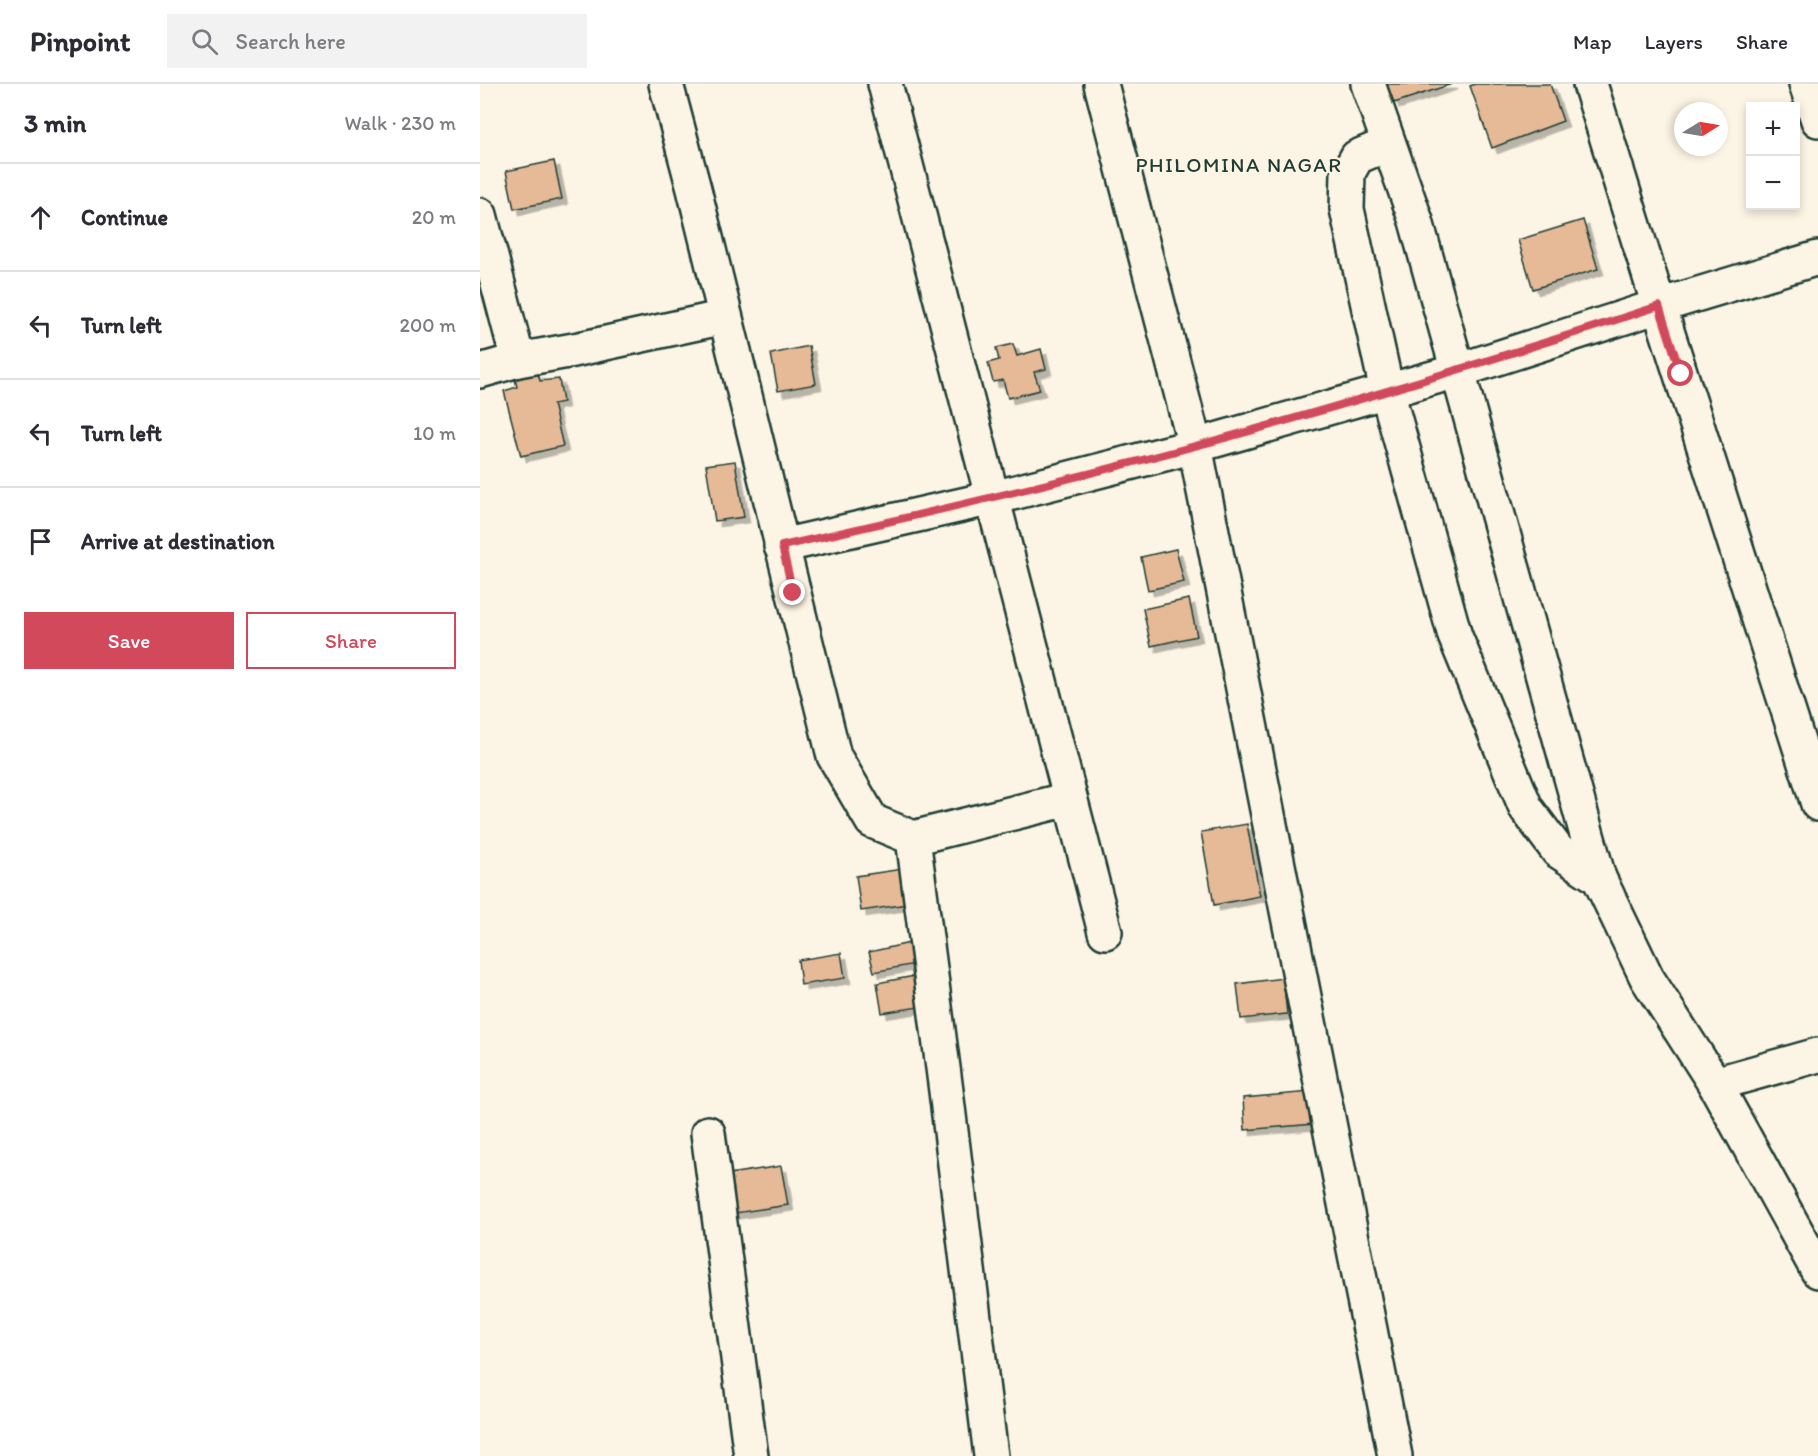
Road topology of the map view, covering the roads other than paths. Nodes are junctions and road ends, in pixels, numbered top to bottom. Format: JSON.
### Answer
{"nodes":[{"id":1,"x":666,"y":84,"type":"edge"},
{"id":2,"x":885,"y":84,"type":"edge"},
{"id":3,"x":1101,"y":84,"type":"edge"},
{"id":4,"x":1368,"y":84,"type":"edge"},
{"id":5,"x":1590,"y":84,"type":"edge"},
{"id":6,"x":1806,"y":84,"type":"edge"},
{"id":7,"x":1818,"y":120,"type":"edge"},
{"id":8,"x":1388,"y":144,"type":"junction"},
{"id":9,"x":480,"y":219,"type":"edge"},
{"id":10,"x":1818,"y":258,"type":"edge"},
{"id":11,"x":1659,"y":306,"type":"junction"},
{"id":12,"x":725,"y":317,"type":"junction"},
{"id":13,"x":518,"y":360,"type":"junction"},
{"id":14,"x":480,"y":371,"type":"edge"},
{"id":15,"x":1457,"y":371,"type":"junction"},
{"id":16,"x":1387,"y":391,"type":"junction"},
{"id":17,"x":1195,"y":446,"type":"junction"},
{"id":18,"x":993,"y":498,"type":"junction"},
{"id":19,"x":782,"y":546,"type":"junction"},
{"id":20,"x":1069,"y":799,"type":"junction"},
{"id":21,"x":1818,"y":804,"type":"edge"},
{"id":22,"x":913,"y":838,"type":"junction"},
{"id":23,"x":1599,"y":878,"type":"junction"},
{"id":24,"x":1105,"y":932,"type":"dead end"},
{"id":25,"x":1818,"y":1054,"type":"edge"},
{"id":26,"x":1715,"y":1084,"type":"junction"},
{"id":27,"x":708,"y":1134,"type":"dead end"},
{"id":28,"x":1818,"y":1271,"type":"edge"},
{"id":29,"x":751,"y":1456,"type":"edge"},
{"id":30,"x":991,"y":1456,"type":"edge"},
{"id":31,"x":1395,"y":1456,"type":"edge"}],
"edges":[{"from":1,"to":12,"type":"street"},
{"from":2,"to":18,"type":"street"},
{"from":3,"to":17,"type":"street"},
{"from":4,"to":8,"type":"street"},
{"from":5,"to":11,"type":"street"},
{"from":6,"to":7,"type":"street"},
{"from":8,"to":15,"type":"street"},
{"from":8,"to":16,"type":"street"},
{"from":9,"to":13,"type":"street"},
{"from":10,"to":11,"type":"street"},
{"from":11,"to":15,"type":"street"},
{"from":11,"to":21,"type":"street"},
{"from":12,"to":13,"type":"street"},
{"from":12,"to":19,"type":"street"},
{"from":13,"to":14,"type":"street"},
{"from":15,"to":16,"type":"street"},
{"from":15,"to":23,"type":"street"},
{"from":16,"to":17,"type":"street"},
{"from":16,"to":23,"type":"street"},
{"from":17,"to":18,"type":"street"},
{"from":17,"to":31,"type":"street"},
{"from":18,"to":19,"type":"street"},
{"from":18,"to":20,"type":"street"},
{"from":19,"to":22,"type":"street"},
{"from":20,"to":22,"type":"street"},
{"from":20,"to":24,"type":"street"},
{"from":22,"to":30,"type":"street"},
{"from":23,"to":26,"type":"street"},
{"from":25,"to":26,"type":"street"},
{"from":26,"to":28,"type":"street"},
{"from":27,"to":29,"type":"street"}]}
